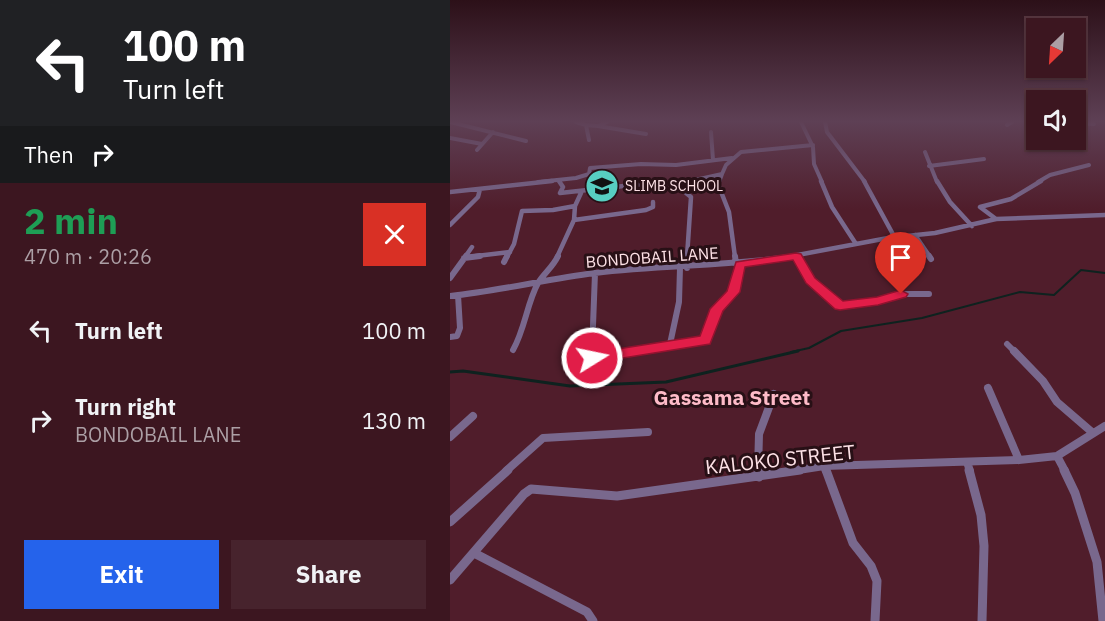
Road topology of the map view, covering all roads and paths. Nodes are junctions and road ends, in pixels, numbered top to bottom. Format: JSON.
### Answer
{"nodes":[{"id":1,"x":712,"y":151,"type":"edge"},
{"id":2,"x":751,"y":151,"type":"edge"},
{"id":3,"x":814,"y":151,"type":"edge"},
{"id":4,"x":842,"y":151,"type":"edge"},
{"id":5,"x":925,"y":152,"type":"dead end"},
{"id":6,"x":732,"y":158,"type":"junction"},
{"id":7,"x":984,"y":159,"type":"dead end"},
{"id":8,"x":712,"y":160,"type":"junction"},
{"id":9,"x":1089,"y":165,"type":"dead end"},
{"id":10,"x":929,"y":166,"type":"junction"},
{"id":11,"x":722,"y":174,"type":"junction"},
{"id":12,"x":559,"y":180,"type":"junction"},
{"id":13,"x":651,"y":183,"type":"dead end"},
{"id":14,"x":480,"y":189,"type":"junction"},
{"id":15,"x":450,"y":192,"type":"edge"},
{"id":16,"x":581,"y":193,"type":"junction"},
{"id":17,"x":653,"y":202,"type":"dead end"},
{"id":18,"x":575,"y":206,"type":"junction"},
{"id":19,"x":1105,"y":215,"type":"edge"},
{"id":20,"x":996,"y":219,"type":"junction"},
{"id":21,"x":574,"y":220,"type":"junction"},
{"id":22,"x":450,"y":224,"type":"edge"},
{"id":23,"x":972,"y":226,"type":"junction"},
{"id":24,"x":915,"y":235,"type":"junction"},
{"id":25,"x":895,"y":238,"type":"junction"},
{"id":26,"x":856,"y":244,"type":"junction"},
{"id":27,"x":472,"y":247,"type":"dead end"},
{"id":28,"x":510,"y":252,"type":"junction"},
{"id":29,"x":796,"y":256,"type":"junction"},
{"id":30,"x":464,"y":258,"type":"junction"},
{"id":31,"x":931,"y":259,"type":"dead end"},
{"id":32,"x":504,"y":262,"type":"dead end"},
{"id":33,"x":738,"y":264,"type":"junction"},
{"id":34,"x":684,"y":268,"type":"junction"},
{"id":35,"x":595,"y":273,"type":"junction"},
{"id":36,"x":450,"y":278,"type":"edge"},
{"id":37,"x":538,"y":283,"type":"junction"},
{"id":38,"x":929,"y":294,"type":"dead end"},
{"id":39,"x":458,"y":295,"type":"junction"},
{"id":40,"x":450,"y":296,"type":"edge"},
{"id":41,"x":450,"y":337,"type":"edge"},
{"id":42,"x":670,"y":344,"type":"junction"},
{"id":43,"x":1007,"y":344,"type":"dead end"},
{"id":44,"x":513,"y":350,"type":"dead end"},
{"id":45,"x":988,"y":388,"type":"dead end"},
{"id":46,"x":774,"y":394,"type":"dead end"},
{"id":47,"x":473,"y":416,"type":"dead end"},
{"id":48,"x":1105,"y":426,"type":"edge"},
{"id":49,"x":648,"y":432,"type":"dead end"},
{"id":50,"x":1093,"y":433,"type":"junction"},
{"id":51,"x":450,"y":437,"type":"edge"},
{"id":52,"x":1057,"y":456,"type":"junction"},
{"id":53,"x":1019,"y":460,"type":"junction"},
{"id":54,"x":967,"y":462,"type":"junction"},
{"id":55,"x":824,"y":466,"type":"junction"},
{"id":56,"x":759,"y":477,"type":"junction"},
{"id":57,"x":450,"y":522,"type":"edge"},
{"id":58,"x":474,"y":553,"type":"junction"},
{"id":59,"x":450,"y":580,"type":"edge"},
{"id":60,"x":593,"y":621,"type":"edge"},
{"id":61,"x":875,"y":621,"type":"edge"},
{"id":62,"x":982,"y":621,"type":"edge"},
{"id":63,"x":1103,"y":621,"type":"edge"}],
"edges":[{"from":1,"to":8,"type":"street"},
{"from":2,"to":6,"type":"street"},
{"from":3,"to":26,"type":"street"},
{"from":4,"to":25,"type":"street"},
{"from":5,"to":10,"type":"street"},
{"from":6,"to":8,"type":"street"},
{"from":6,"to":11,"type":"street"},
{"from":7,"to":10,"type":"street"},
{"from":8,"to":12,"type":"street"},
{"from":9,"to":20,"type":"street"},
{"from":10,"to":23,"type":"street"},
{"from":11,"to":33,"type":"street"},
{"from":11,"to":34,"type":"street"},
{"from":12,"to":14,"type":"street"},
{"from":12,"to":16,"type":"street"},
{"from":13,"to":16,"type":"street"},
{"from":14,"to":15,"type":"street"},
{"from":14,"to":22,"type":"street"},
{"from":16,"to":18,"type":"street"},
{"from":17,"to":21,"type":"street"},
{"from":18,"to":21,"type":"street"},
{"from":18,"to":28,"type":"street"},
{"from":19,"to":20,"type":"street","name":"BONDOBAIL LANE"},
{"from":20,"to":23,"type":"street","name":"BONDOBAIL LANE"},
{"from":21,"to":37,"type":"street"},
{"from":23,"to":24,"type":"street","name":"BONDOBAIL LANE"},
{"from":24,"to":25,"type":"street","name":"BONDOBAIL LANE"},
{"from":24,"to":31,"type":"street"},
{"from":25,"to":26,"type":"street","name":"BONDOBAIL LANE"},
{"from":26,"to":29,"type":"street","name":"BONDOBAIL LANE"},
{"from":27,"to":30,"type":"street"},
{"from":28,"to":30,"type":"street"},
{"from":28,"to":32,"type":"street"},
{"from":29,"to":33,"type":"street","name":"BONDOBAIL LANE"},
{"from":29,"to":38,"type":"street"},
{"from":30,"to":36,"type":"street"},
{"from":33,"to":34,"type":"street","name":"BONDOBAIL LANE"},
{"from":33,"to":42,"type":"street"},
{"from":34,"to":35,"type":"street","name":"BONDOBAIL LANE"},
{"from":34,"to":42,"type":"street"},
{"from":35,"to":37,"type":"street","name":"BONDOBAIL LANE"},
{"from":35,"to":42,"type":"street"},
{"from":37,"to":39,"type":"street","name":"BONDOBAIL LANE"},
{"from":37,"to":44,"type":"street"},
{"from":39,"to":40,"type":"street","name":"BONDOBAIL LANE"},
{"from":39,"to":41,"type":"street"},
{"from":43,"to":50,"type":"street"},
{"from":45,"to":53,"type":"street"},
{"from":46,"to":56,"type":"street"},
{"from":47,"to":51,"type":"street"},
{"from":48,"to":50,"type":"street","name":"KALOKO STREET"},
{"from":49,"to":57,"type":"street"},
{"from":50,"to":52,"type":"street","name":"KALOKO STREET"},
{"from":52,"to":53,"type":"street","name":"KALOKO STREET"},
{"from":52,"to":63,"type":"street"},
{"from":53,"to":54,"type":"street","name":"KALOKO STREET"},
{"from":54,"to":55,"type":"street","name":"KALOKO STREET"},
{"from":54,"to":62,"type":"street"},
{"from":55,"to":56,"type":"street","name":"KALOKO STREET"},
{"from":55,"to":61,"type":"street"},
{"from":56,"to":58,"type":"street","name":"KALOKO STREET"},
{"from":58,"to":59,"type":"street"},
{"from":58,"to":60,"type":"street"}]}
